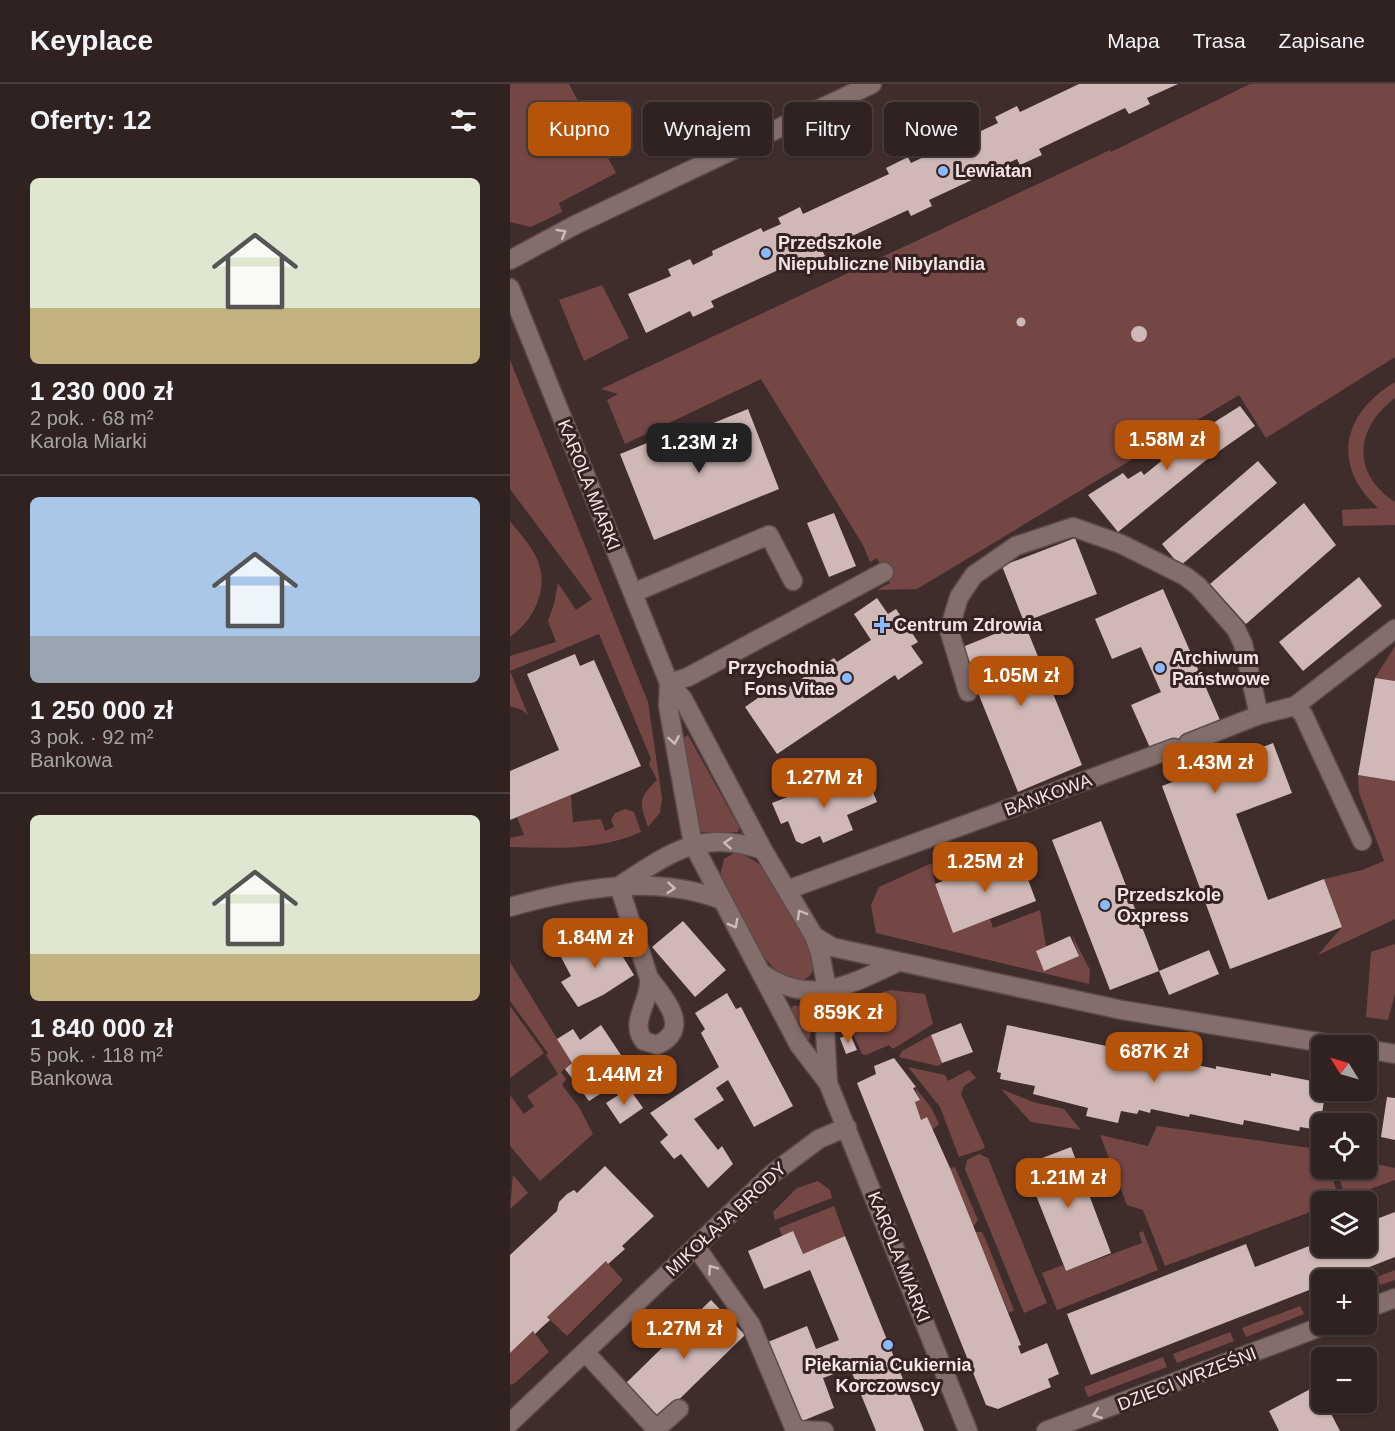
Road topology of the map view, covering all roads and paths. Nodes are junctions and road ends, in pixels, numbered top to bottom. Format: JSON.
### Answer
{"nodes":[{"id":1,"x":872,"y":84,"type":"edge"},
{"id":2,"x":510,"y":260,"type":"edge"},
{"id":3,"x":510,"y":288,"type":"edge"},
{"id":4,"x":884,"y":572,"type":"dead end"},
{"id":5,"x":793,"y":581,"type":"dead end"},
{"id":6,"x":633,"y":593,"type":"junction"},
{"id":7,"x":1395,"y":628,"type":"edge"},
{"id":8,"x":669,"y":682,"type":"junction"},
{"id":9,"x":968,"y":692,"type":"dead end"},
{"id":10,"x":1295,"y":706,"type":"junction"},
{"id":11,"x":1259,"y":715,"type":"junction"},
{"id":12,"x":1362,"y":841,"type":"dead end"},
{"id":13,"x":693,"y":844,"type":"junction"},
{"id":14,"x":763,"y":850,"type":"junction"},
{"id":15,"x":618,"y":886,"type":"junction"},
{"id":16,"x":788,"y":890,"type":"junction"},
{"id":17,"x":722,"y":900,"type":"junction"},
{"id":18,"x":510,"y":907,"type":"edge"},
{"id":19,"x":814,"y":936,"type":"junction"},
{"id":20,"x":898,"y":962,"type":"junction"},
{"id":21,"x":760,"y":971,"type":"junction"},
{"id":22,"x":649,"y":978,"type":"dead end"},
{"id":23,"x":827,"y":989,"type":"junction"},
{"id":24,"x":1311,"y":1041,"type":"edge"},
{"id":25,"x":1377,"y":1051,"type":"edge"},
{"id":26,"x":1395,"y":1054,"type":"edge"},
{"id":27,"x":828,"y":1083,"type":"junction"},
{"id":28,"x":847,"y":1127,"type":"junction"},
{"id":29,"x":696,"y":1247,"type":"junction"},
{"id":30,"x":1395,"y":1298,"type":"edge"},
{"id":31,"x":1377,"y":1305,"type":"edge"},
{"id":32,"x":1311,"y":1331,"type":"edge"},
{"id":33,"x":585,"y":1352,"type":"junction"},
{"id":34,"x":679,"y":1409,"type":"dead end"},
{"id":35,"x":510,"y":1423,"type":"edge"},
{"id":36,"x":824,"y":1431,"type":"edge"},
{"id":37,"x":968,"y":1431,"type":"edge"},
{"id":38,"x":1046,"y":1431,"type":"edge"}],
"edges":[{"from":2,"to":1,"type":"street","one_way":true},
{"from":3,"to":6,"type":"street","name":"KAROLA MIARKI"},
{"from":4,"to":8,"type":"street"},
{"from":5,"to":6,"type":"street"},
{"from":6,"to":8,"type":"street","name":"KAROLA MIARKI"},
{"from":7,"to":10,"type":"street"},
{"from":8,"to":13,"type":"street","name":"KAROLA MIARKI","one_way":true},
{"from":8,"to":14,"type":"street","name":"KAROLA MIARKI"},
{"from":9,"to":11,"type":"street"},
{"from":10,"to":11,"type":"street","name":"BANKOWA"},
{"from":10,"to":12,"type":"street"},
{"from":11,"to":16,"type":"street","name":"BANKOWA"},
{"from":14,"to":13,"type":"street","one_way":true},
{"from":13,"to":15,"type":"street"},
{"from":13,"to":17,"type":"street","name":"KAROLA MIARKI"},
{"from":14,"to":16,"type":"street","name":"KAROLA MIARKI"},
{"from":15,"to":17,"type":"street","one_way":true},
{"from":15,"to":18,"type":"street"},
{"from":15,"to":22,"type":"street"},
{"from":19,"to":16,"type":"street","name":"KAROLA MIARKI","one_way":true},
{"from":17,"to":21,"type":"street","name":"KAROLA MIARKI","one_way":true},
{"from":19,"to":20,"type":"street"},
{"from":19,"to":23,"type":"street","name":"KAROLA MIARKI"},
{"from":20,"to":23,"type":"street"},
{"from":20,"to":24,"type":"street"},
{"from":21,"to":23,"type":"street","name":"KAROLA MIARKI"},
{"from":21,"to":27,"type":"street","name":"KAROLA MIARKI"},
{"from":23,"to":27,"type":"street","name":"KAROLA MIARKI"},
{"from":25,"to":26,"type":"street"},
{"from":27,"to":28,"type":"street","name":"KAROLA MIARKI"},
{"from":28,"to":29,"type":"street","name":"MIKOŁAJA BRODY"},
{"from":28,"to":37,"type":"street","name":"KAROLA MIARKI"},
{"from":29,"to":33,"type":"street","name":"MIKOŁAJA BRODY"},
{"from":36,"to":29,"type":"street","one_way":true},
{"from":30,"to":31,"type":"street"},
{"from":32,"to":38,"type":"street","name":"DZIECI WRZEŚNI","one_way":true},
{"from":33,"to":34,"type":"street"},
{"from":33,"to":35,"type":"street","name":"MIKOŁAJA BRODY"}]}
